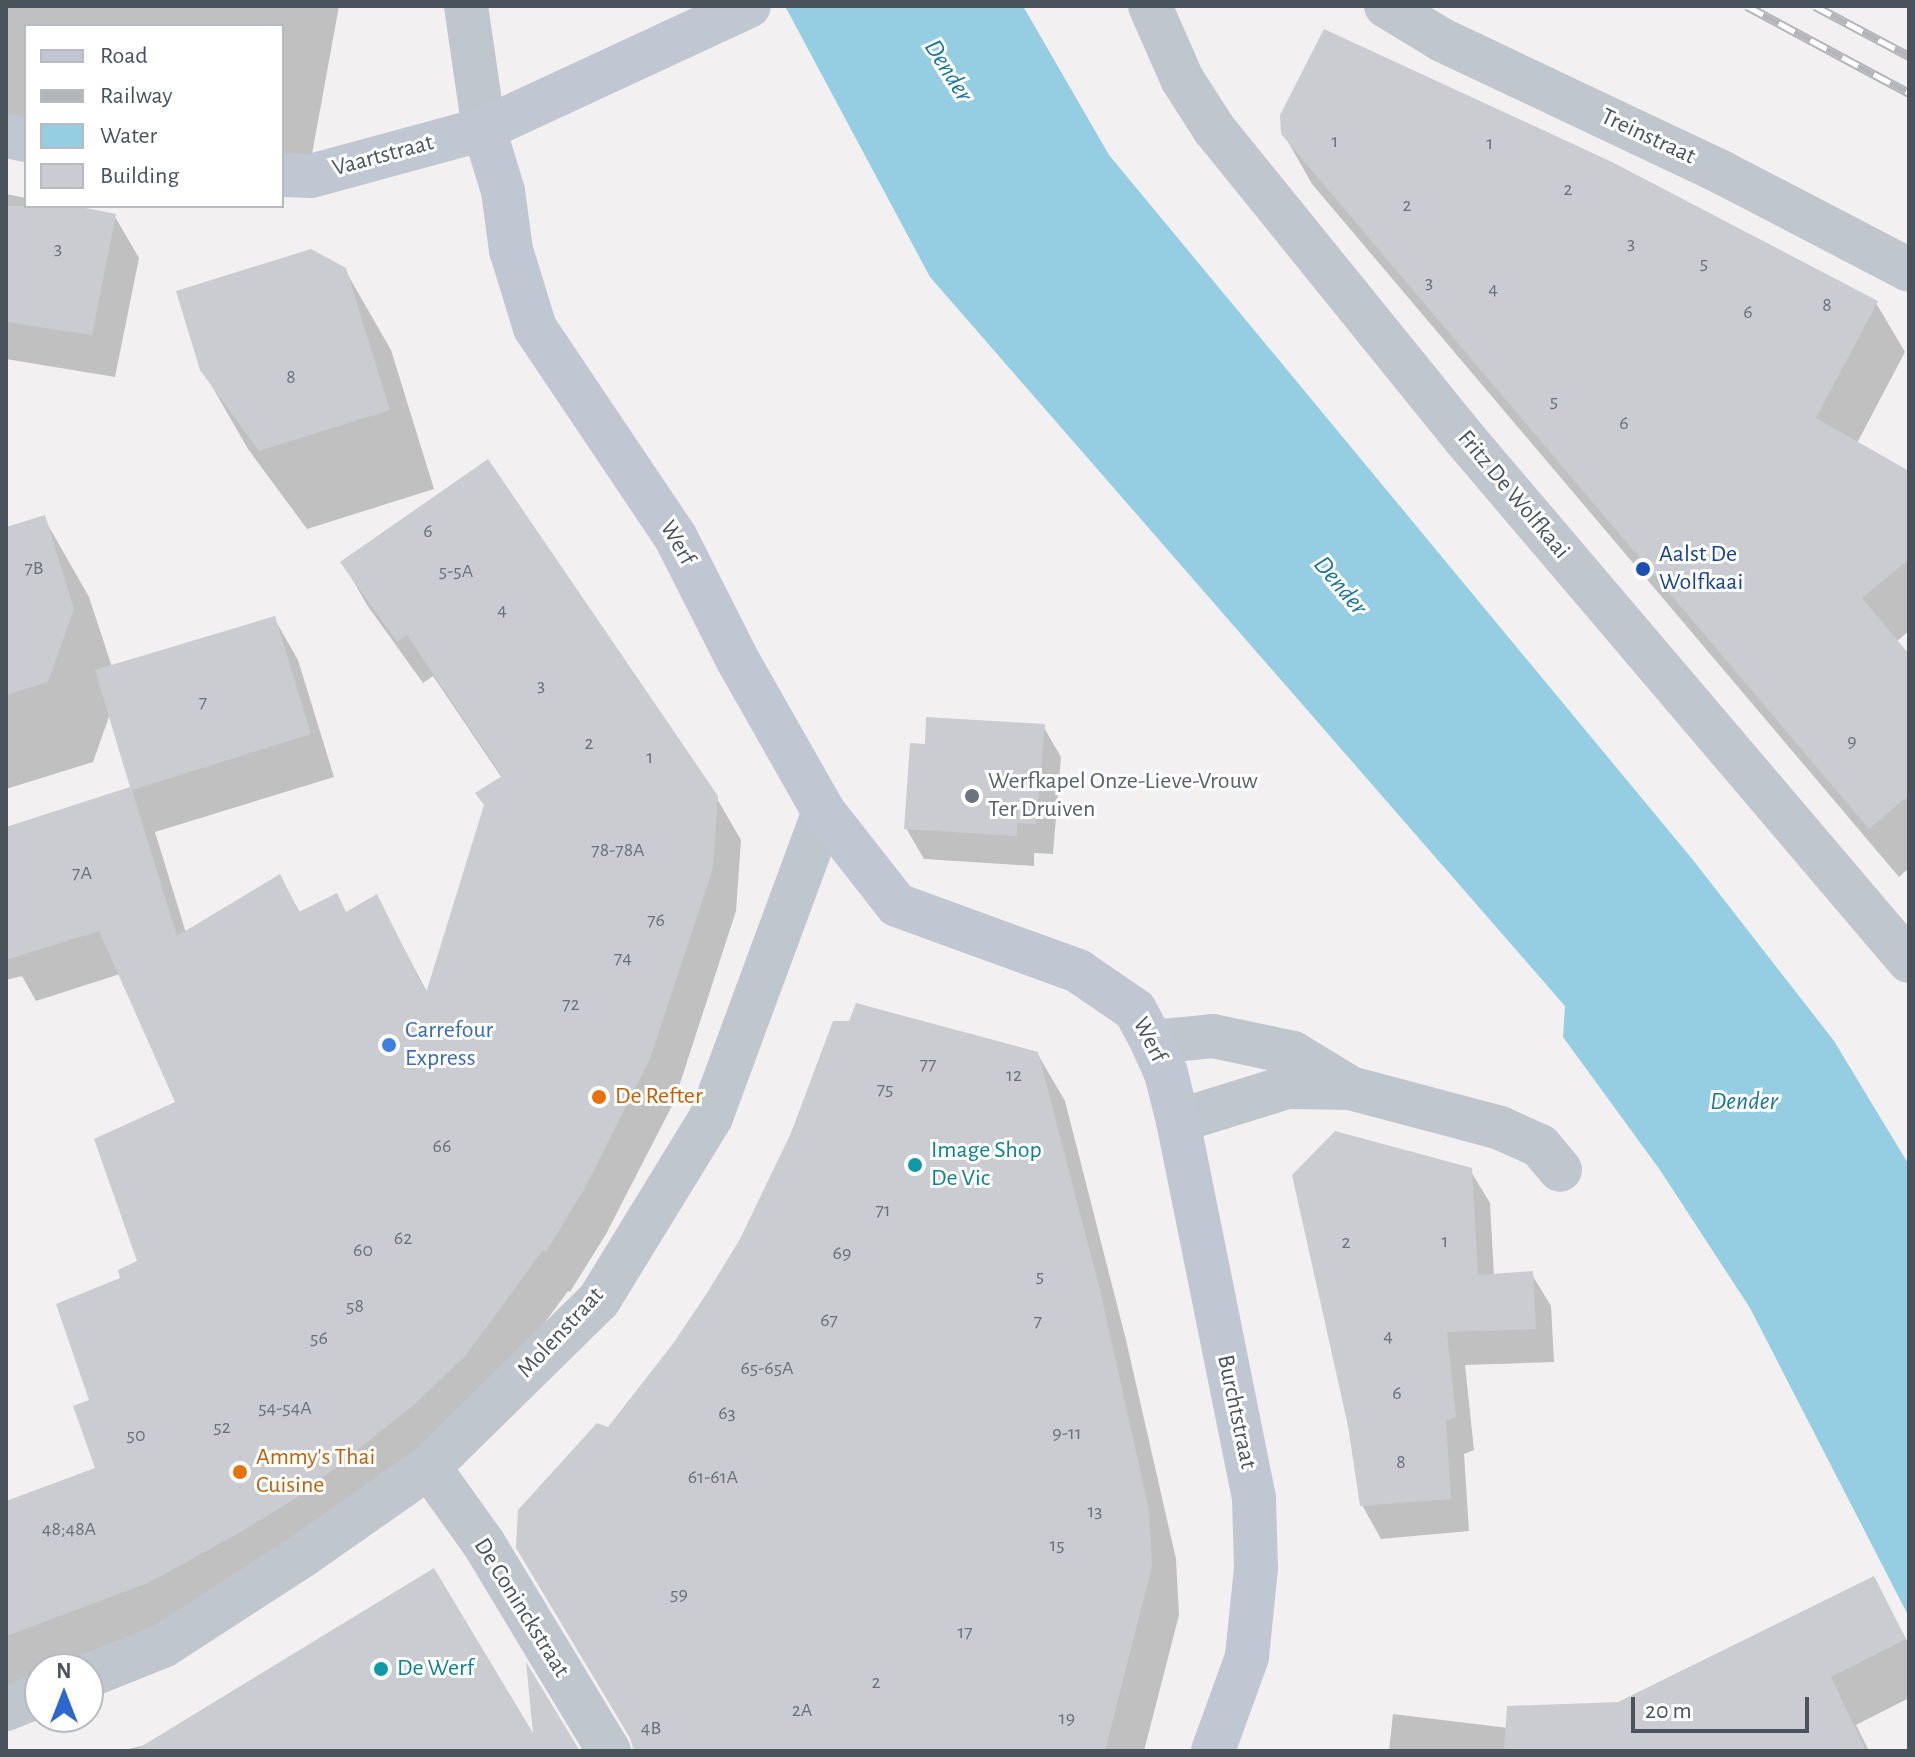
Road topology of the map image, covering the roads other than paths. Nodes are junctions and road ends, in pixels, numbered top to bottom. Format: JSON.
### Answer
{"nodes":[{"id":1,"x":466,"y":6,"type":"edge"},
{"id":2,"x":1150,"y":6,"type":"edge"},
{"id":3,"x":1386,"y":6,"type":"edge"},
{"id":4,"x":738,"y":12,"type":"edge"},
{"id":5,"x":484,"y":129,"type":"junction"},
{"id":6,"x":284,"y":175,"type":"edge"},
{"id":7,"x":1909,"y":270,"type":"edge"},
{"id":8,"x":824,"y":812,"type":"junction"},
{"id":9,"x":1909,"y":961,"type":"edge"},
{"id":10,"x":1159,"y":1057,"type":"junction"},
{"id":11,"x":1350,"y":1088,"type":"junction"},
{"id":12,"x":1178,"y":1121,"type":"junction"},
{"id":13,"x":1560,"y":1170,"type":"dead end"},
{"id":14,"x":429,"y":1467,"type":"junction"},
{"id":15,"x":104,"y":1670,"type":"edge"},
{"id":16,"x":609,"y":1751,"type":"edge"},
{"id":17,"x":1213,"y":1751,"type":"edge"}],
"edges":[{"from":1,"to":5,"type":"street"},
{"from":2,"to":9,"type":"street","name":"Fritz De Wolfkaai"},
{"from":3,"to":7,"type":"street","name":"Treinstraat"},
{"from":4,"to":5,"type":"street"},
{"from":5,"to":6,"type":"street","name":"Vaartstraat"},
{"from":5,"to":8,"type":"street","name":"Werf"},
{"from":8,"to":10,"type":"street","name":"Werf"},
{"from":8,"to":14,"type":"street","name":"Molenstraat"},
{"from":10,"to":11,"type":"street"},
{"from":10,"to":12,"type":"street","name":"Burchtstraat"},
{"from":11,"to":12,"type":"street"},
{"from":11,"to":13,"type":"street"},
{"from":12,"to":17,"type":"street","name":"Burchtstraat"},
{"from":14,"to":15,"type":"street","name":"Molenstraat"},
{"from":14,"to":16,"type":"street","name":"De Coninckstraat"}]}
